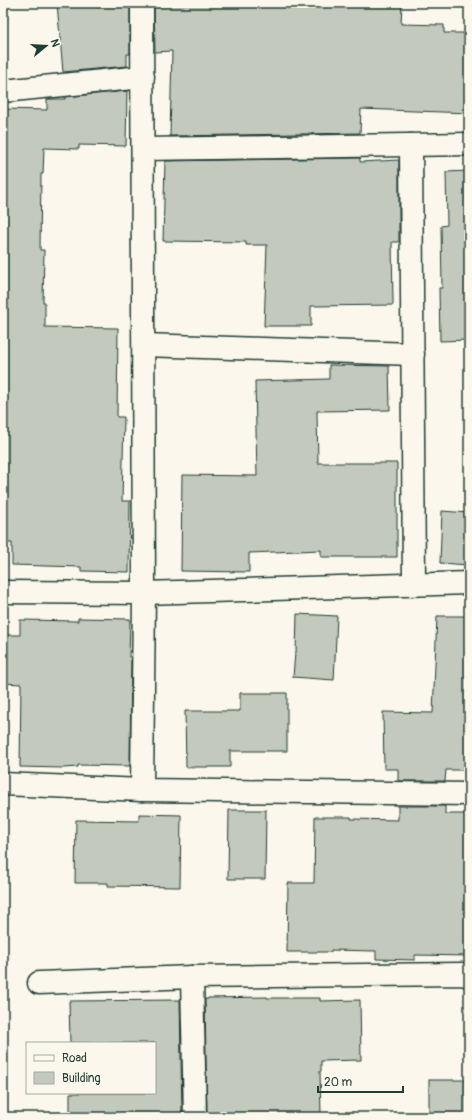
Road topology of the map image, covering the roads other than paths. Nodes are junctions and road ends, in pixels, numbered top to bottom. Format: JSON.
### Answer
{"nodes":[{"id":1,"x":142,"y":3,"type":"edge"},
{"id":2,"x":143,"y":77,"type":"junction"},
{"id":3,"x":3,"y":90,"type":"edge"},
{"id":4,"x":469,"y":144,"type":"edge"},
{"id":5,"x":411,"y":145,"type":"junction"},
{"id":6,"x":144,"y":150,"type":"junction"},
{"id":7,"x":144,"y":345,"type":"junction"},
{"id":8,"x":412,"y":354,"type":"junction"},
{"id":9,"x":469,"y":583,"type":"edge"},
{"id":10,"x":414,"y":584,"type":"junction"},
{"id":11,"x":3,"y":592,"type":"edge"},
{"id":12,"x":144,"y":592,"type":"junction"},
{"id":13,"x":3,"y":784,"type":"edge"},
{"id":14,"x":142,"y":790,"type":"junction"},
{"id":15,"x":469,"y":794,"type":"edge"},
{"id":16,"x":469,"y":976,"type":"edge"},
{"id":17,"x":192,"y":977,"type":"junction"},
{"id":18,"x":38,"y":983,"type":"dead end"},
{"id":19,"x":195,"y":1117,"type":"edge"}],
"edges":[{"from":1,"to":2,"type":"street"},
{"from":2,"to":3,"type":"street"},
{"from":2,"to":6,"type":"street"},
{"from":4,"to":5,"type":"street"},
{"from":5,"to":6,"type":"street"},
{"from":5,"to":8,"type":"street"},
{"from":6,"to":7,"type":"street"},
{"from":7,"to":8,"type":"street"},
{"from":7,"to":12,"type":"street"},
{"from":8,"to":10,"type":"street"},
{"from":9,"to":10,"type":"street"},
{"from":10,"to":12,"type":"street"},
{"from":11,"to":12,"type":"street"},
{"from":12,"to":14,"type":"street"},
{"from":13,"to":14,"type":"street"},
{"from":14,"to":15,"type":"street"},
{"from":16,"to":17,"type":"street"},
{"from":17,"to":18,"type":"street"},
{"from":17,"to":19,"type":"street"}]}
